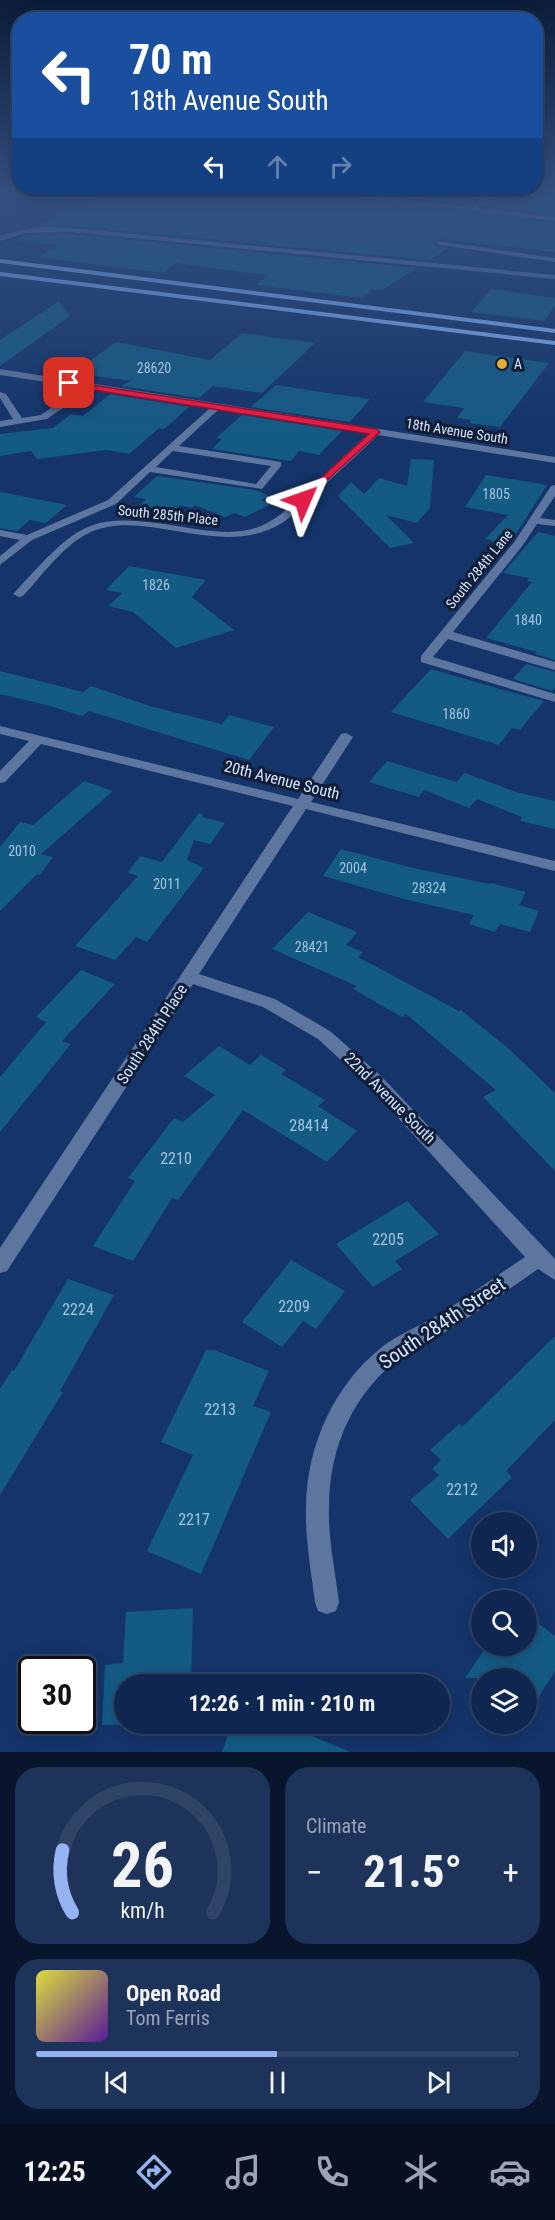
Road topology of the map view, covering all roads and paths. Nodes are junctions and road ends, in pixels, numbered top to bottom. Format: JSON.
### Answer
{"nodes":[{"id":1,"x":76,"y":271,"type":"edge"},
{"id":2,"x":486,"y":271,"type":"edge"},
{"id":3,"x":0,"y":274,"type":"edge"},
{"id":4,"x":555,"y":277,"type":"edge"},
{"id":5,"x":555,"y":332,"type":"edge"},
{"id":6,"x":555,"y":343,"type":"edge"},
{"id":7,"x":0,"y":372,"type":"edge"},
{"id":8,"x":88,"y":386,"type":"junction"},
{"id":9,"x":0,"y":395,"type":"edge"},
{"id":10,"x":216,"y":406,"type":"junction"},
{"id":11,"x":20,"y":421,"type":"junction"},
{"id":12,"x":0,"y":424,"type":"edge"},
{"id":13,"x":376,"y":432,"type":"junction"},
{"id":14,"x":170,"y":448,"type":"junction"},
{"id":15,"x":555,"y":460,"type":"edge"},
{"id":16,"x":147,"y":469,"type":"junction"},
{"id":17,"x":555,"y":488,"type":"edge"},
{"id":18,"x":536,"y":521,"type":"junction"},
{"id":19,"x":555,"y":523,"type":"edge"},
{"id":20,"x":0,"y":533,"type":"edge"},
{"id":21,"x":28,"y":538,"type":"junction"},
{"id":22,"x":0,"y":562,"type":"edge"},
{"id":23,"x":19,"y":594,"type":"dead end"},
{"id":24,"x":445,"y":634,"type":"junction"},
{"id":25,"x":555,"y":666,"type":"edge"},
{"id":26,"x":555,"y":698,"type":"edge"},
{"id":27,"x":0,"y":730,"type":"edge"},
{"id":28,"x":346,"y":737,"type":"dead end"},
{"id":29,"x":38,"y":739,"type":"junction"},
{"id":30,"x":0,"y":778,"type":"edge"},
{"id":31,"x":302,"y":803,"type":"junction"},
{"id":32,"x":555,"y":866,"type":"edge"},
{"id":33,"x":190,"y":977,"type":"junction"},
{"id":34,"x":547,"y":1264,"type":"edge"},
{"id":35,"x":0,"y":1265,"type":"edge"},
{"id":36,"x":327,"y":1602,"type":"dead end"}],
"edges":[{"from":1,"to":5,"type":"main road"},
{"from":2,"to":4,"type":"street"},
{"from":3,"to":6,"type":"main road"},
{"from":7,"to":8,"type":"street","name":"18th Avenue South"},
{"from":8,"to":10,"type":"street","name":"18th Avenue South"},
{"from":8,"to":11,"type":"street"},
{"from":9,"to":11,"type":"street"},
{"from":10,"to":13,"type":"street","name":"18th Avenue South"},
{"from":10,"to":14,"type":"street"},
{"from":11,"to":12,"type":"street"},
{"from":13,"to":15,"type":"street","name":"18th Avenue South"},
{"from":13,"to":23,"type":"street","name":"South 285th Place"},
{"from":14,"to":16,"type":"street"},
{"from":14,"to":16,"type":"street"},
{"from":16,"to":21,"type":"street"},
{"from":17,"to":18,"type":"street","name":"South 284th Lane"},
{"from":18,"to":19,"type":"street"},
{"from":18,"to":24,"type":"street","name":"South 284th Lane"},
{"from":20,"to":21,"type":"street"},
{"from":21,"to":22,"type":"street"},
{"from":24,"to":25,"type":"street","name":"South 284th Lane"},
{"from":24,"to":26,"type":"street","name":"South 284th Lane"},
{"from":27,"to":29,"type":"street","name":"20th Avenue South"},
{"from":28,"to":31,"type":"street","name":"South 284th Place"},
{"from":29,"to":30,"type":"street"},
{"from":29,"to":31,"type":"street","name":"20th Avenue South"},
{"from":31,"to":32,"type":"street","name":"20th Avenue South"},
{"from":31,"to":33,"type":"street","name":"South 284th Place"},
{"from":33,"to":34,"type":"street","name":"22nd Avenue South"},
{"from":33,"to":35,"type":"street","name":"South 284th Place"},
{"from":34,"to":36,"type":"street","name":"South 284th Street"}]}
